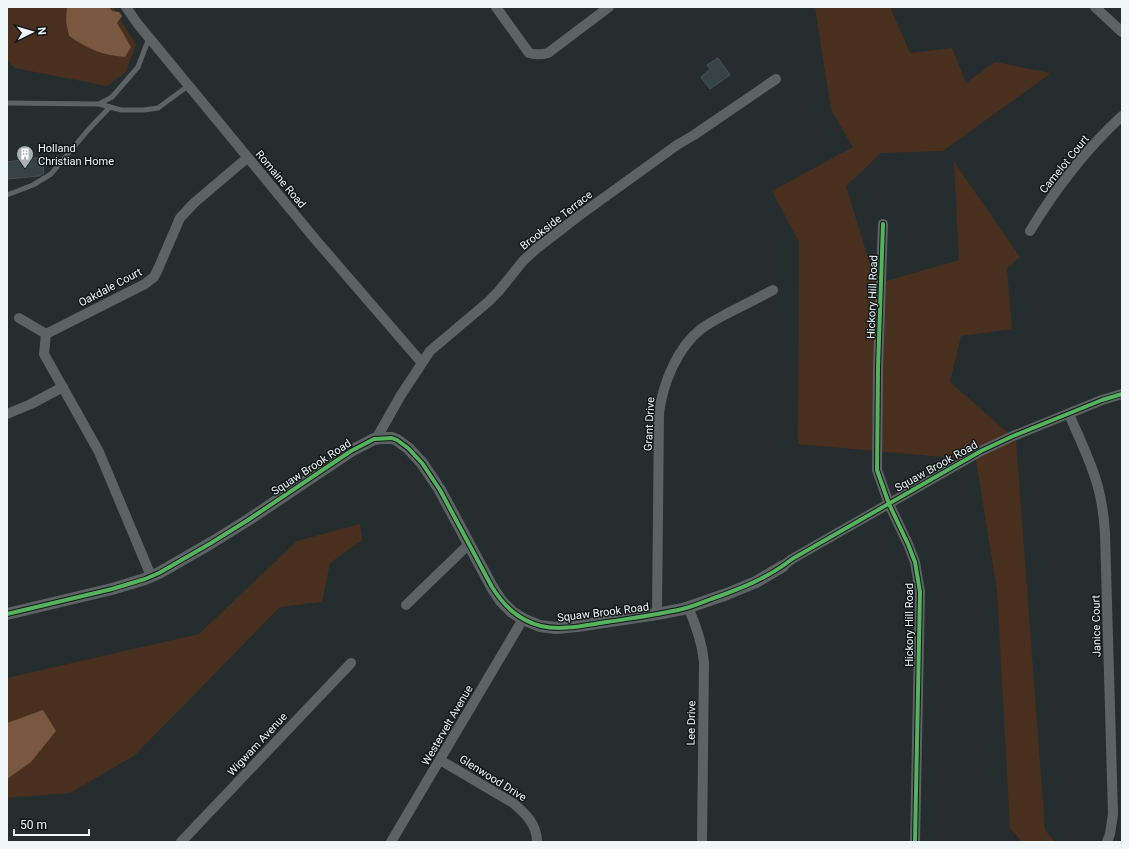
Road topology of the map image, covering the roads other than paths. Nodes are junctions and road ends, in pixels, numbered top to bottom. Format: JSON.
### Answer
{"nodes":[{"id":1,"x":126,"y":7,"type":"edge"},
{"id":2,"x":496,"y":7,"type":"edge"},
{"id":3,"x":609,"y":7,"type":"edge"},
{"id":4,"x":1095,"y":7,"type":"edge"},
{"id":5,"x":1122,"y":32,"type":"edge"},
{"id":6,"x":149,"y":38,"type":"junction"},
{"id":7,"x":776,"y":79,"type":"dead end"},
{"id":8,"x":188,"y":86,"type":"junction"},
{"id":9,"x":7,"y":103,"type":"edge"},
{"id":10,"x":99,"y":104,"type":"junction"},
{"id":11,"x":110,"y":107,"type":"junction"},
{"id":12,"x":1122,"y":116,"type":"edge"},
{"id":13,"x":247,"y":158,"type":"junction"},
{"id":14,"x":7,"y":195,"type":"edge"},
{"id":15,"x":883,"y":224,"type":"dead end"},
{"id":16,"x":1030,"y":231,"type":"dead end"},
{"id":17,"x":774,"y":290,"type":"dead end"},
{"id":18,"x":19,"y":318,"type":"dead end"},
{"id":19,"x":46,"y":334,"type":"junction"},
{"id":20,"x":422,"y":362,"type":"junction"},
{"id":21,"x":63,"y":387,"type":"junction"},
{"id":22,"x":1122,"y":394,"type":"edge"},
{"id":23,"x":7,"y":414,"type":"edge"},
{"id":24,"x":1069,"y":414,"type":"junction"},
{"id":25,"x":376,"y":439,"type":"junction"},
{"id":26,"x":889,"y":504,"type":"junction"},
{"id":27,"x":469,"y":544,"type":"junction"},
{"id":28,"x":783,"y":566,"type":"joint"},
{"id":29,"x":151,"y":576,"type":"junction"},
{"id":30,"x":406,"y":605,"type":"dead end"},
{"id":31,"x":688,"y":607,"type":"junction"},
{"id":32,"x":7,"y":614,"type":"edge"},
{"id":33,"x":657,"y":614,"type":"junction"},
{"id":34,"x":523,"y":619,"type":"junction"},
{"id":35,"x":351,"y":663,"type":"dead end"},
{"id":36,"x":440,"y":760,"type":"junction"},
{"id":37,"x":182,"y":842,"type":"edge"},
{"id":38,"x":391,"y":842,"type":"edge"},
{"id":39,"x":537,"y":842,"type":"edge"},
{"id":40,"x":702,"y":842,"type":"edge"},
{"id":41,"x":915,"y":842,"type":"edge"},
{"id":42,"x":1107,"y":842,"type":"edge"}],
"edges":[{"from":1,"to":6,"type":"street","name":"Romaine Road"},
{"from":2,"to":3,"type":"street"},
{"from":4,"to":5,"type":"street"},
{"from":6,"to":8,"type":"street","name":"Romaine Road"},
{"from":6,"to":10,"type":"lane"},
{"from":7,"to":20,"type":"street","name":"Brookside Terrace"},
{"from":8,"to":11,"type":"lane"},
{"from":8,"to":13,"type":"street","name":"Romaine Road"},
{"from":9,"to":10,"type":"lane"},
{"from":10,"to":11,"type":"lane"},
{"from":11,"to":14,"type":"lane"},
{"from":12,"to":16,"type":"street","name":"Camelot Court"},
{"from":13,"to":19,"type":"street","name":"Oakdale Court"},
{"from":13,"to":20,"type":"street","name":"Romaine Road"},
{"from":15,"to":26,"type":"street","name":"Hickory Hill Road"},
{"from":17,"to":33,"type":"street","name":"Grant Drive"},
{"from":18,"to":19,"type":"street"},
{"from":19,"to":21,"type":"street"},
{"from":20,"to":25,"type":"street","name":"Brookside Terrace"},
{"from":21,"to":23,"type":"street"},
{"from":21,"to":29,"type":"street"},
{"from":22,"to":24,"type":"street","name":"Squaw Brook Road"},
{"from":24,"to":26,"type":"street","name":"Squaw Brook Road"},
{"from":24,"to":42,"type":"street","name":"Janice Court"},
{"from":25,"to":27,"type":"street","name":"Squaw Brook Road"},
{"from":25,"to":29,"type":"street","name":"Squaw Brook Road"},
{"from":26,"to":28,"type":"street","name":"Squaw Brook Road"},
{"from":26,"to":41,"type":"street","name":"Hickory Hill Road"},
{"from":27,"to":30,"type":"street"},
{"from":27,"to":34,"type":"street","name":"Squaw Brook Road"},
{"from":28,"to":31,"type":"street","name":"Squaw Brook Road"},
{"from":29,"to":32,"type":"street","name":"Squaw Brook Road"},
{"from":31,"to":33,"type":"street","name":"Squaw Brook Road"},
{"from":31,"to":40,"type":"street","name":"Lee Drive"},
{"from":33,"to":34,"type":"street","name":"Squaw Brook Road"},
{"from":34,"to":36,"type":"street","name":"Westervelt Avenue"},
{"from":35,"to":37,"type":"street","name":"Wigwam Avenue"},
{"from":36,"to":38,"type":"street","name":"Westervelt Avenue"},
{"from":36,"to":39,"type":"street","name":"Glenwood Drive"}]}
